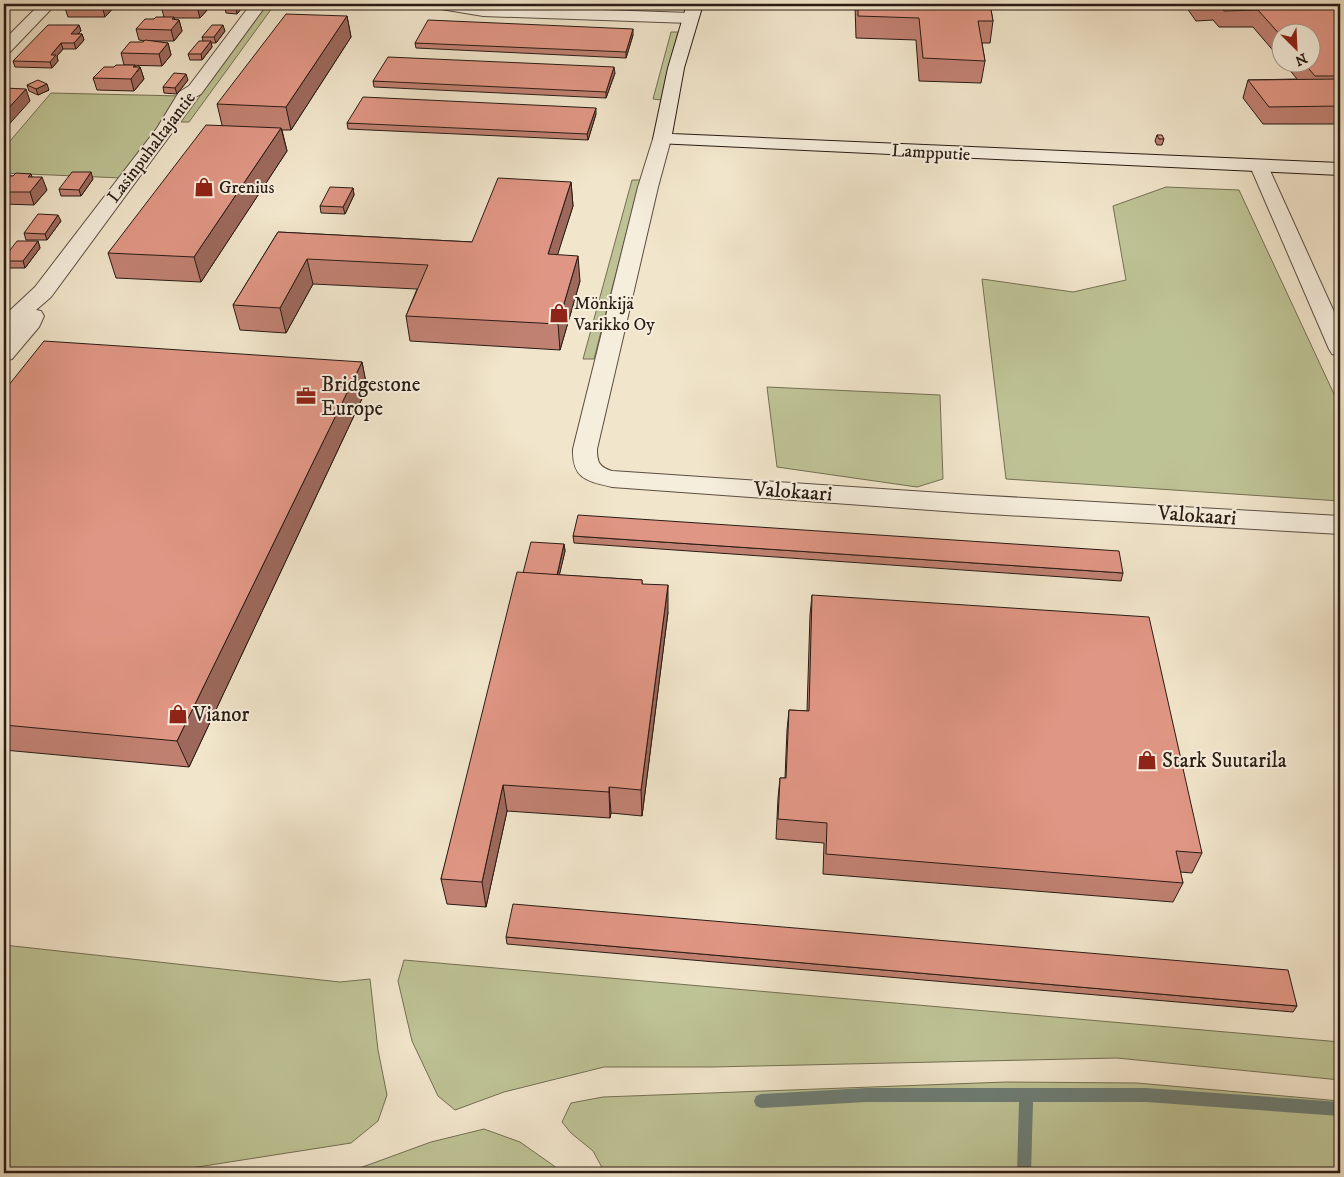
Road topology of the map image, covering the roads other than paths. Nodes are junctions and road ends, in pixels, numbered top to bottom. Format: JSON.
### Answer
{"nodes":[{"id":1,"x":48,"y":4,"type":"edge"},
{"id":2,"x":259,"y":4,"type":"edge"},
{"id":3,"x":441,"y":4,"type":"edge"},
{"id":4,"x":692,"y":11,"type":"edge"},
{"id":5,"x":4,"y":48,"type":"edge"},
{"id":6,"x":662,"y":139,"type":"junction"},
{"id":7,"x":1259,"y":166,"type":"junction"},
{"id":8,"x":1340,"y":169,"type":"edge"},
{"id":9,"x":43,"y":292,"type":"junction"},
{"id":10,"x":4,"y":328,"type":"edge"},
{"id":11,"x":1340,"y":349,"type":"edge"},
{"id":12,"x":4,"y":354,"type":"edge"},
{"id":13,"x":1340,"y":525,"type":"edge"}],
"edges":[{"from":1,"to":5,"type":"street"},
{"from":2,"to":9,"type":"street","name":"Lasinpuhaltajantie"},
{"from":3,"to":4,"type":"street"},
{"from":4,"to":6,"type":"street"},
{"from":6,"to":7,"type":"street","name":"Lampputie"},
{"from":6,"to":13,"type":"street","name":"Valokaari"},
{"from":7,"to":8,"type":"street","name":"Lampputie"},
{"from":7,"to":11,"type":"street"},
{"from":9,"to":10,"type":"street","name":"Lasinpuhaltajantie"},
{"from":9,"to":12,"type":"street","name":"Lasinpuhaltajantie"}]}
